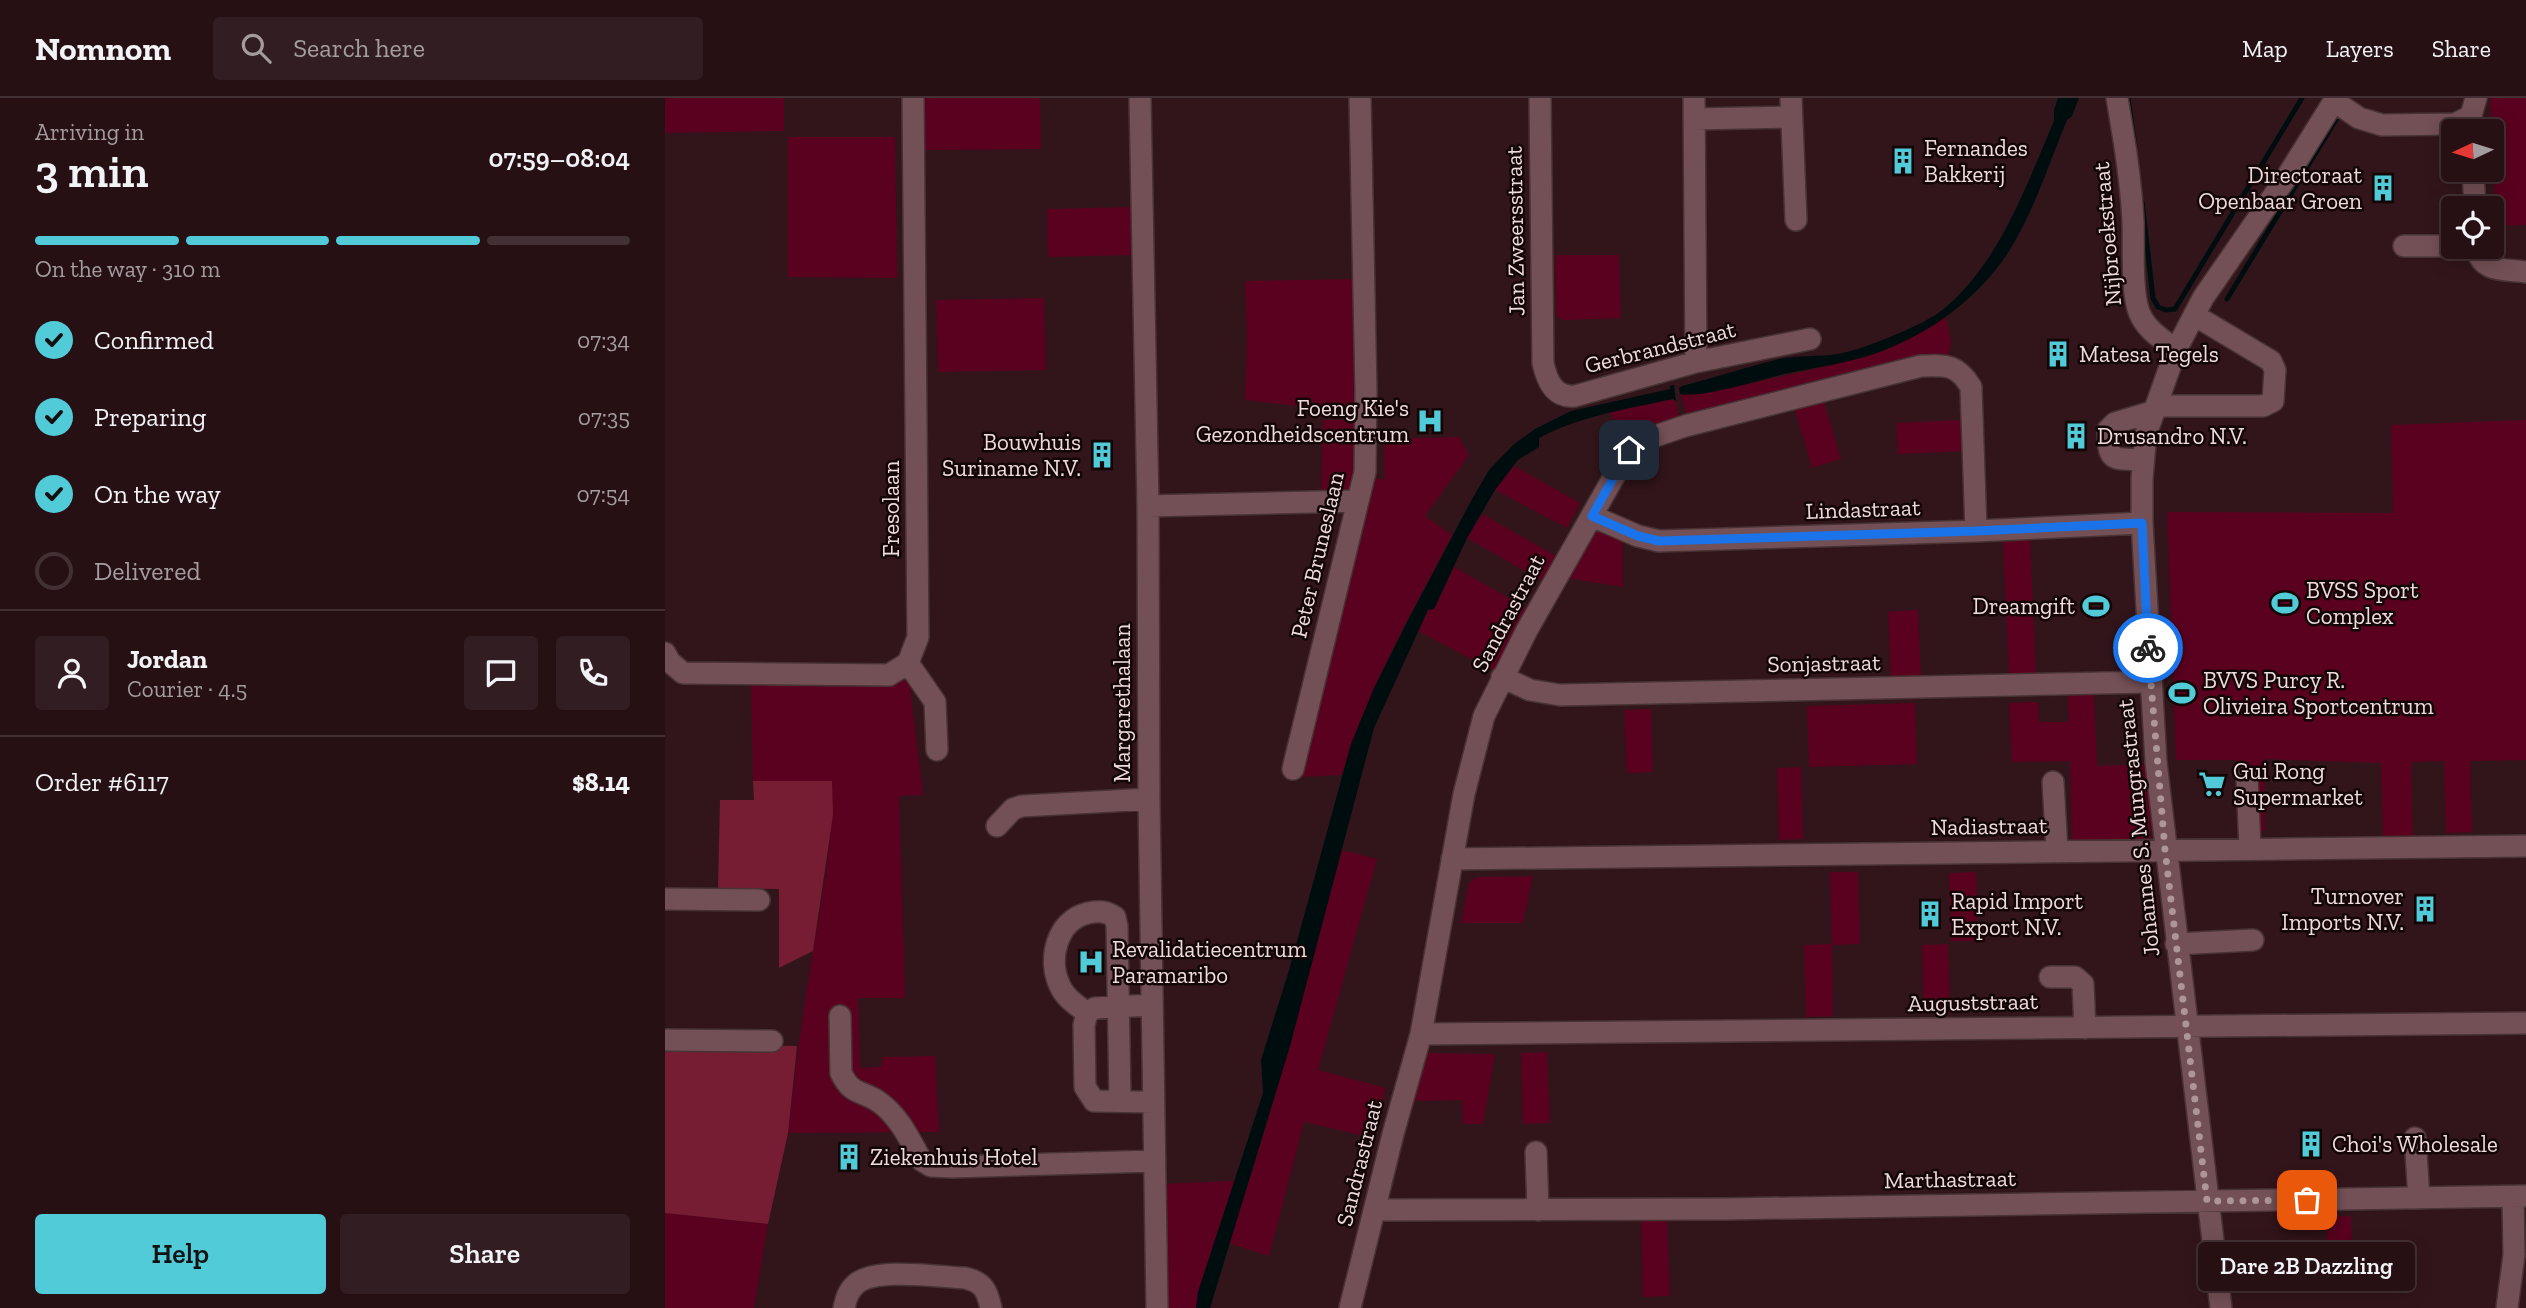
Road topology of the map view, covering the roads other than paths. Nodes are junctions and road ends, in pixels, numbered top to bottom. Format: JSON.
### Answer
{"nodes":[{"id":1,"x":913,"y":98,"type":"edge"},
{"id":2,"x":1140,"y":98,"type":"edge"},
{"id":3,"x":1360,"y":98,"type":"edge"},
{"id":4,"x":1540,"y":98,"type":"edge"},
{"id":5,"x":2117,"y":98,"type":"edge"},
{"id":6,"x":2335,"y":99,"type":"edge"},
{"id":7,"x":1791,"y":107,"type":"edge"},
{"id":8,"x":1695,"y":109,"type":"edge"},
{"id":9,"x":2473,"y":115,"type":"edge"},
{"id":10,"x":1795,"y":220,"type":"dead end"},
{"id":11,"x":2404,"y":246,"type":"dead end"},
{"id":12,"x":2441,"y":246,"type":"edge"},
{"id":13,"x":2480,"y":259,"type":"edge"},
{"id":14,"x":2526,"y":272,"type":"edge"},
{"id":15,"x":2194,"y":315,"type":"junction"},
{"id":16,"x":1810,"y":338,"type":"dead end"},
{"id":17,"x":2176,"y":350,"type":"junction"},
{"id":18,"x":1696,"y":362,"type":"junction"},
{"id":19,"x":1543,"y":363,"type":"joint"},
{"id":20,"x":2155,"y":409,"type":"junction"},
{"id":21,"x":2143,"y":460,"type":"junction"},
{"id":22,"x":1357,"y":501,"type":"junction"},
{"id":23,"x":1148,"y":506,"type":"junction"},
{"id":24,"x":1592,"y":516,"type":"junction"},
{"id":25,"x":2142,"y":523,"type":"junction"},
{"id":26,"x":1976,"y":531,"type":"junction"},
{"id":27,"x":665,"y":653,"type":"edge"},
{"id":28,"x":908,"y":663,"type":"junction"},
{"id":29,"x":1503,"y":677,"type":"junction"},
{"id":30,"x":2150,"y":682,"type":"junction"},
{"id":31,"x":937,"y":750,"type":"dead end"},
{"id":32,"x":1293,"y":769,"type":"dead end"},
{"id":33,"x":2247,"y":778,"type":"dead end"},
{"id":34,"x":2053,"y":782,"type":"dead end"},
{"id":35,"x":1149,"y":799,"type":"junction"},
{"id":36,"x":997,"y":826,"type":"dead end"},
{"id":37,"x":2526,"y":846,"type":"edge"},
{"id":38,"x":2250,"y":849,"type":"junction"},
{"id":39,"x":2165,"y":850,"type":"junction"},
{"id":40,"x":2057,"y":851,"type":"junction"},
{"id":41,"x":1452,"y":859,"type":"junction"},
{"id":42,"x":665,"y":899,"type":"edge"},
{"id":43,"x":759,"y":900,"type":"dead end"},
{"id":44,"x":1150,"y":909,"type":"junction"},
{"id":45,"x":1115,"y":917,"type":"junction"},
{"id":46,"x":2253,"y":940,"type":"dead end"},
{"id":47,"x":2176,"y":944,"type":"junction"},
{"id":48,"x":2050,"y":977,"type":"dead end"},
{"id":49,"x":1152,"y":1004,"type":"junction"},
{"id":50,"x":1117,"y":1007,"type":"junction"},
{"id":51,"x":1087,"y":1013,"type":"junction"},
{"id":52,"x":840,"y":1016,"type":"dead end"},
{"id":53,"x":2526,"y":1023,"type":"edge"},
{"id":54,"x":2186,"y":1027,"type":"junction"},
{"id":55,"x":2085,"y":1028,"type":"junction"},
{"id":56,"x":1421,"y":1034,"type":"junction"},
{"id":57,"x":665,"y":1040,"type":"edge"},
{"id":58,"x":772,"y":1041,"type":"dead end"},
{"id":59,"x":1120,"y":1100,"type":"junction"},
{"id":60,"x":1153,"y":1102,"type":"junction"},
{"id":61,"x":2414,"y":1138,"type":"dead end"},
{"id":62,"x":1536,"y":1152,"type":"dead end"},
{"id":63,"x":1154,"y":1161,"type":"junction"},
{"id":64,"x":2519,"y":1196,"type":"edge"},
{"id":65,"x":2419,"y":1198,"type":"junction"},
{"id":66,"x":2207,"y":1201,"type":"junction"},
{"id":67,"x":1375,"y":1210,"type":"junction"},
{"id":68,"x":1538,"y":1210,"type":"junction"},
{"id":69,"x":843,"y":1308,"type":"edge"},
{"id":70,"x":991,"y":1308,"type":"edge"},
{"id":71,"x":1157,"y":1308,"type":"edge"},
{"id":72,"x":1350,"y":1308,"type":"edge"},
{"id":73,"x":2221,"y":1308,"type":"edge"},
{"id":74,"x":2508,"y":1308,"type":"edge"}],
"edges":[{"from":1,"to":28,"type":"street","name":"Fresolaan"},
{"from":2,"to":23,"type":"street","name":"Margarethalaan"},
{"from":3,"to":22,"type":"street","name":"Peter Bruneslaan"},
{"from":4,"to":19,"type":"street","name":"Jan Zweersstraat"},
{"from":5,"to":17,"type":"street","name":"Nijbroekstraat"},
{"from":6,"to":9,"type":"street"},
{"from":6,"to":15,"type":"street","name":"Johannes S. Mungrastraat"},
{"from":7,"to":8,"type":"street"},
{"from":7,"to":10,"type":"street"},
{"from":8,"to":18,"type":"street"},
{"from":11,"to":12,"type":"street"},
{"from":13,"to":14,"type":"street"},
{"from":15,"to":17,"type":"street","name":"Johannes S. Mungrastraat"},
{"from":15,"to":20,"type":"street"},
{"from":16,"to":18,"type":"street","name":"Gerbrandstraat"},
{"from":17,"to":20,"type":"street","name":"Johannes S. Mungrastraat"},
{"from":18,"to":19,"type":"street","name":"Gerbrandstraat"},
{"from":20,"to":21,"type":"street","name":"Johannes S. Mungrastraat"},
{"from":20,"to":21,"type":"street"},
{"from":21,"to":25,"type":"street","name":"Johannes S. Mungrastraat"},
{"from":22,"to":23,"type":"street"},
{"from":22,"to":32,"type":"street","name":"Peter Bruneslaan"},
{"from":23,"to":35,"type":"street","name":"Margarethalaan"},
{"from":24,"to":26,"type":"street","name":"Lindastraat"},
{"from":24,"to":26,"type":"street","name":"Sandrastraat"},
{"from":24,"to":29,"type":"street","name":"Sandrastraat"},
{"from":25,"to":26,"type":"street","name":"Lindastraat"},
{"from":25,"to":30,"type":"street","name":"Johannes S. Mungrastraat"},
{"from":27,"to":28,"type":"street"},
{"from":28,"to":31,"type":"street"},
{"from":29,"to":30,"type":"street","name":"Sonjastraat"},
{"from":29,"to":41,"type":"street","name":"Sandrastraat"},
{"from":30,"to":39,"type":"street","name":"Johannes S. Mungrastraat"},
{"from":33,"to":38,"type":"street"},
{"from":34,"to":40,"type":"street"},
{"from":35,"to":36,"type":"street"},
{"from":35,"to":44,"type":"street","name":"Margarethalaan"},
{"from":37,"to":38,"type":"street","name":"Nadiastraat"},
{"from":38,"to":39,"type":"street","name":"Nadiastraat"},
{"from":39,"to":40,"type":"street","name":"Nadiastraat"},
{"from":39,"to":47,"type":"street","name":"Johannes S. Mungrastraat"},
{"from":40,"to":41,"type":"street","name":"Nadiastraat"},
{"from":41,"to":56,"type":"street","name":"Sandrastraat"},
{"from":42,"to":43,"type":"street"},
{"from":44,"to":45,"type":"street"},
{"from":44,"to":49,"type":"street","name":"Margarethalaan"},
{"from":45,"to":50,"type":"street"},
{"from":45,"to":51,"type":"street"},
{"from":46,"to":47,"type":"street"},
{"from":47,"to":54,"type":"street","name":"Johannes S. Mungrastraat"},
{"from":48,"to":55,"type":"street"},
{"from":49,"to":50,"type":"street"},
{"from":49,"to":60,"type":"street","name":"Margarethalaan"},
{"from":50,"to":51,"type":"street"},
{"from":50,"to":59,"type":"street"},
{"from":51,"to":59,"type":"street"},
{"from":52,"to":63,"type":"street"},
{"from":53,"to":54,"type":"street","name":"Auguststraat"},
{"from":54,"to":55,"type":"street","name":"Auguststraat"},
{"from":54,"to":66,"type":"street","name":"Johannes S. Mungrastraat"},
{"from":55,"to":56,"type":"street","name":"Auguststraat"},
{"from":56,"to":67,"type":"street","name":"Sandrastraat"},
{"from":57,"to":58,"type":"street"},
{"from":59,"to":60,"type":"street"},
{"from":60,"to":63,"type":"street","name":"Margarethalaan"},
{"from":61,"to":65,"type":"street"},
{"from":62,"to":68,"type":"street"},
{"from":63,"to":71,"type":"street","name":"Margarethalaan"},
{"from":64,"to":65,"type":"street","name":"Marthastraat"},
{"from":64,"to":74,"type":"street"},
{"from":65,"to":66,"type":"street","name":"Marthastraat"},
{"from":66,"to":68,"type":"street","name":"Marthastraat"},
{"from":66,"to":73,"type":"street","name":"Johannes S. Mungrastraat"},
{"from":67,"to":68,"type":"street","name":"Marthastraat"},
{"from":67,"to":72,"type":"street","name":"Sandrastraat"},
{"from":69,"to":70,"type":"street"}]}
